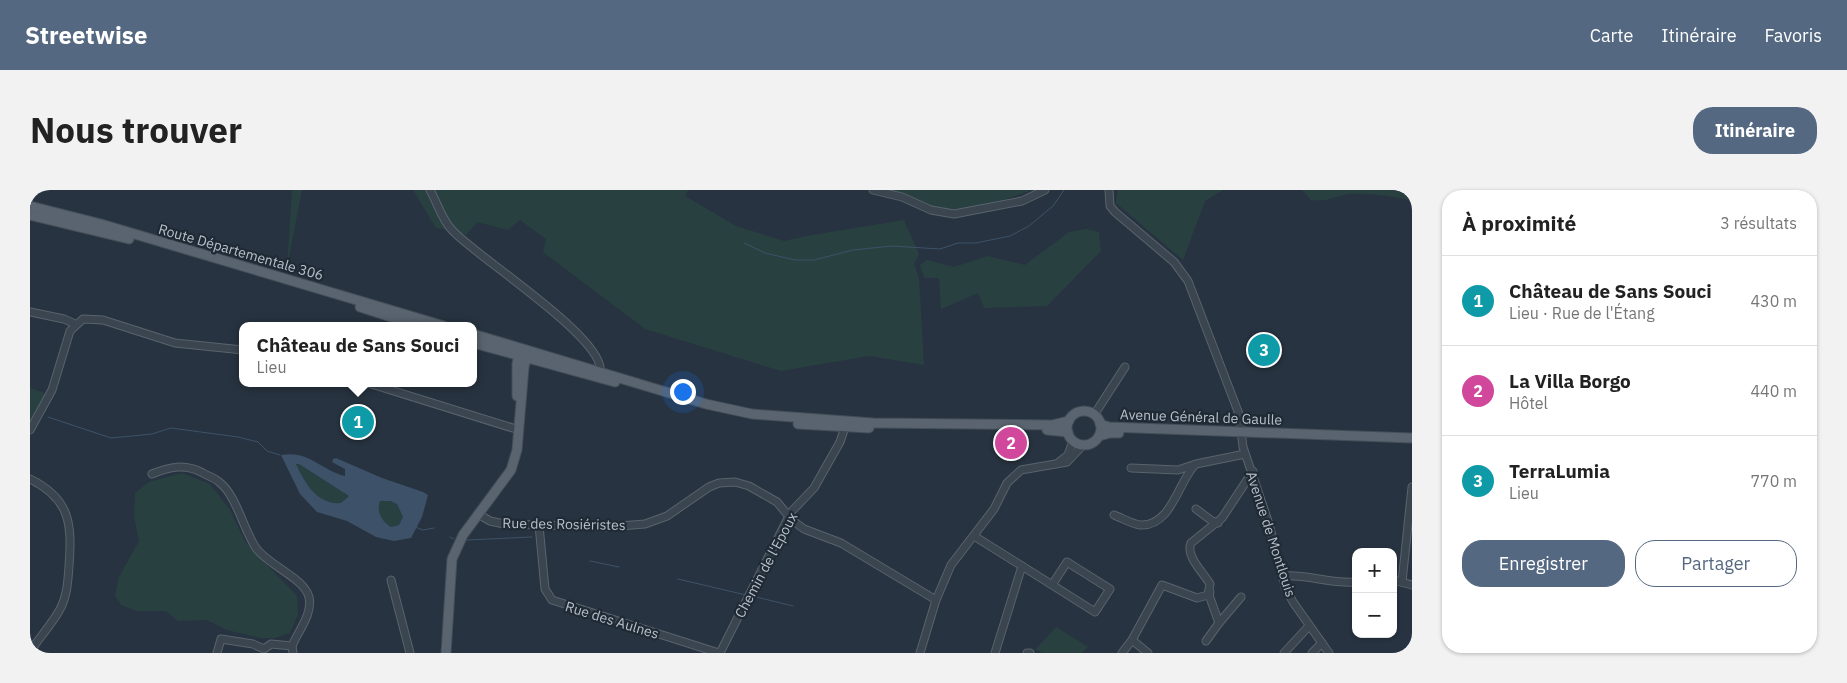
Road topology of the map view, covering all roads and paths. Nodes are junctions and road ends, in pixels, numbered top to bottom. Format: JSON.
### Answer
{"nodes":[{"id":1,"x":430,"y":190,"type":"edge"},
{"id":2,"x":873,"y":190,"type":"edge"},
{"id":3,"x":1045,"y":190,"type":"edge"},
{"id":4,"x":1110,"y":190,"type":"edge"},
{"id":5,"x":30,"y":206,"type":"edge"},
{"id":6,"x":30,"y":215,"type":"edge"},
{"id":7,"x":30,"y":312,"type":"edge"},
{"id":8,"x":406,"y":322,"type":"edge"},
{"id":9,"x":431,"y":322,"type":"edge"},
{"id":10,"x":76,"y":324,"type":"junction"},
{"id":11,"x":477,"y":336,"type":"edge"},
{"id":12,"x":477,"y":344,"type":"edge"},
{"id":13,"x":239,"y":350,"type":"edge"},
{"id":14,"x":495,"y":350,"type":"junction"},
{"id":15,"x":522,"y":354,"type":"junction"},
{"id":16,"x":1125,"y":367,"type":"dead end"},
{"id":17,"x":600,"y":376,"type":"junction"},
{"id":18,"x":517,"y":379,"type":"junction"},
{"id":19,"x":381,"y":387,"type":"edge"},
{"id":20,"x":520,"y":408,"type":"junction"},
{"id":21,"x":1094,"y":414,"type":"junction"},
{"id":22,"x":1068,"y":421,"type":"junction"},
{"id":23,"x":1100,"y":424,"type":"junction"},
{"id":24,"x":845,"y":428,"type":"junction"},
{"id":25,"x":30,"y":430,"type":"edge"},
{"id":26,"x":519,"y":430,"type":"junction"},
{"id":27,"x":1068,"y":432,"type":"junction"},
{"id":28,"x":1237,"y":433,"type":"junction"},
{"id":29,"x":1290,"y":434,"type":"junction"},
{"id":30,"x":1099,"y":436,"type":"junction"},
{"id":31,"x":1412,"y":438,"type":"edge"},
{"id":32,"x":1073,"y":441,"type":"junction"},
{"id":33,"x":1083,"y":445,"type":"junction"},
{"id":34,"x":1245,"y":454,"type":"junction"},
{"id":35,"x":1058,"y":462,"type":"junction"},
{"id":36,"x":1196,"y":464,"type":"junction"},
{"id":37,"x":1131,"y":468,"type":"dead end"},
{"id":38,"x":1253,"y":471,"type":"junction"},
{"id":39,"x":152,"y":474,"type":"dead end"},
{"id":40,"x":30,"y":479,"type":"edge"},
{"id":41,"x":30,"y":483,"type":"edge"},
{"id":42,"x":1412,"y":487,"type":"edge"},
{"id":43,"x":48,"y":489,"type":"junction"},
{"id":44,"x":1196,"y":509,"type":"dead end"},
{"id":45,"x":478,"y":514,"type":"junction"},
{"id":46,"x":1114,"y":515,"type":"dead end"},
{"id":47,"x":790,"y":516,"type":"junction"},
{"id":48,"x":1218,"y":523,"type":"junction"},
{"id":49,"x":539,"y":525,"type":"junction"},
{"id":50,"x":974,"y":536,"type":"junction"},
{"id":51,"x":1022,"y":566,"type":"junction"},
{"id":52,"x":1283,"y":576,"type":"junction"},
{"id":53,"x":391,"y":580,"type":"dead end"},
{"id":54,"x":1397,"y":581,"type":"edge"},
{"id":55,"x":1352,"y":582,"type":"edge"},
{"id":56,"x":1402,"y":582,"type":"junction"},
{"id":57,"x":1412,"y":584,"type":"edge"},
{"id":58,"x":1052,"y":585,"type":"junction"},
{"id":59,"x":1210,"y":592,"type":"junction"},
{"id":60,"x":1241,"y":597,"type":"dead end"},
{"id":61,"x":936,"y":600,"type":"junction"},
{"id":62,"x":1219,"y":623,"type":"junction"},
{"id":63,"x":1309,"y":626,"type":"junction"},
{"id":64,"x":41,"y":634,"type":"junction"},
{"id":65,"x":1132,"y":640,"type":"junction"},
{"id":66,"x":1206,"y":641,"type":"dead end"},
{"id":67,"x":1322,"y":643,"type":"junction"},
{"id":68,"x":30,"y":644,"type":"edge"},
{"id":69,"x":293,"y":649,"type":"edge"},
{"id":70,"x":264,"y":651,"type":"edge"},
{"id":71,"x":30,"y":652,"type":"edge"},
{"id":72,"x":216,"y":653,"type":"edge"},
{"id":73,"x":410,"y":653,"type":"edge"},
{"id":74,"x":446,"y":653,"type":"edge"},
{"id":75,"x":719,"y":653,"type":"edge"},
{"id":76,"x":920,"y":653,"type":"edge"},
{"id":77,"x":995,"y":653,"type":"edge"},
{"id":78,"x":1122,"y":653,"type":"edge"},
{"id":79,"x":1148,"y":653,"type":"edge"},
{"id":80,"x":1284,"y":653,"type":"edge"},
{"id":81,"x":1312,"y":653,"type":"edge"},
{"id":82,"x":1330,"y":653,"type":"edge"}],
"edges":[{"from":1,"to":17,"type":"street"},
{"from":2,"to":3,"type":"street"},
{"from":4,"to":28,"type":"street","name":"Avenue de Montlouis"},
{"from":5,"to":9,"type":"main road","name":"Route Départementale 306"},
{"from":6,"to":8,"type":"main road","name":"Route Départementale 306"},
{"from":7,"to":10,"type":"street"},
{"from":10,"to":13,"type":"street"},
{"from":10,"to":25,"type":"street"},
{"from":11,"to":15,"type":"main road"},
{"from":12,"to":14,"type":"main road"},
{"from":14,"to":15,"type":"main road"},
{"from":14,"to":18,"type":"main road"},
{"from":15,"to":17,"type":"main road"},
{"from":15,"to":18,"type":"main road"},
{"from":15,"to":20,"type":"main road"},
{"from":16,"to":21,"type":"street"},
{"from":17,"to":24,"type":"main road"},
{"from":18,"to":20,"type":"main road"},
{"from":19,"to":26,"type":"street"},
{"from":20,"to":26,"type":"main road"},
{"from":21,"to":22,"type":"main road"},
{"from":21,"to":23,"type":"main road"},
{"from":22,"to":24,"type":"main road"},
{"from":22,"to":27,"type":"main road"},
{"from":23,"to":28,"type":"main road","name":"Avenue Général de Gaulle"},
{"from":23,"to":30,"type":"main road"},
{"from":24,"to":27,"type":"main road"},
{"from":24,"to":47,"type":"street","name":"Chemin de l'Epoux"},
{"from":26,"to":45,"type":"main road"},
{"from":27,"to":32,"type":"main road"},
{"from":28,"to":29,"type":"main road","name":"Avenue Général de Gaulle"},
{"from":28,"to":29,"type":"main road","name":"Avenue Général de Gaulle"},
{"from":28,"to":30,"type":"main road","name":"Avenue Général de Gaulle"},
{"from":28,"to":34,"type":"street","name":"Avenue de Montlouis"},
{"from":29,"to":31,"type":"main road"},
{"from":30,"to":33,"type":"main road"},
{"from":32,"to":33,"type":"main road"},
{"from":32,"to":35,"type":"street"},
{"from":33,"to":35,"type":"street"},
{"from":34,"to":36,"type":"street"},
{"from":34,"to":38,"type":"street","name":"Avenue de Montlouis"},
{"from":35,"to":50,"type":"street"},
{"from":36,"to":37,"type":"street"},
{"from":36,"to":46,"type":"street"},
{"from":38,"to":48,"type":"street"},
{"from":38,"to":52,"type":"street","name":"Avenue de Montlouis"},
{"from":39,"to":69,"type":"street"},
{"from":40,"to":43,"type":"street"},
{"from":41,"to":43,"type":"street"},
{"from":42,"to":56,"type":"street"},
{"from":43,"to":64,"type":"street"},
{"from":44,"to":48,"type":"street"},
{"from":45,"to":49,"type":"street","name":"Rue des Rosiéristes"},
{"from":45,"to":74,"type":"main road"},
{"from":47,"to":49,"type":"street","name":"Rue des Rosiéristes"},
{"from":47,"to":61,"type":"street","name":"Rue des Rosiéristes"},
{"from":47,"to":75,"type":"street","name":"Chemin de l'Epoux"},
{"from":48,"to":59,"type":"street"},
{"from":49,"to":75,"type":"street","name":"Rue des Aulnes"},
{"from":50,"to":51,"type":"street"},
{"from":50,"to":61,"type":"street"},
{"from":51,"to":58,"type":"street"},
{"from":51,"to":77,"type":"street"},
{"from":52,"to":55,"type":"street"},
{"from":52,"to":63,"type":"street","name":"Avenue de Montlouis"},
{"from":53,"to":73,"type":"street"},
{"from":54,"to":56,"type":"street"},
{"from":56,"to":57,"type":"street"},
{"from":58,"to":58,"type":"street"},
{"from":59,"to":62,"type":"street"},
{"from":59,"to":65,"type":"street"},
{"from":60,"to":62,"type":"street"},
{"from":61,"to":76,"type":"street"},
{"from":62,"to":66,"type":"street"},
{"from":63,"to":67,"type":"street","name":"Avenue de Montlouis"},
{"from":63,"to":80,"type":"street"},
{"from":64,"to":68,"type":"street"},
{"from":64,"to":71,"type":"street"},
{"from":65,"to":78,"type":"street"},
{"from":65,"to":79,"type":"street"},
{"from":67,"to":81,"type":"street"},
{"from":67,"to":82,"type":"street","name":"Avenue de Montlouis"},
{"from":69,"to":70,"type":"street"},
{"from":70,"to":72,"type":"street"}]}
